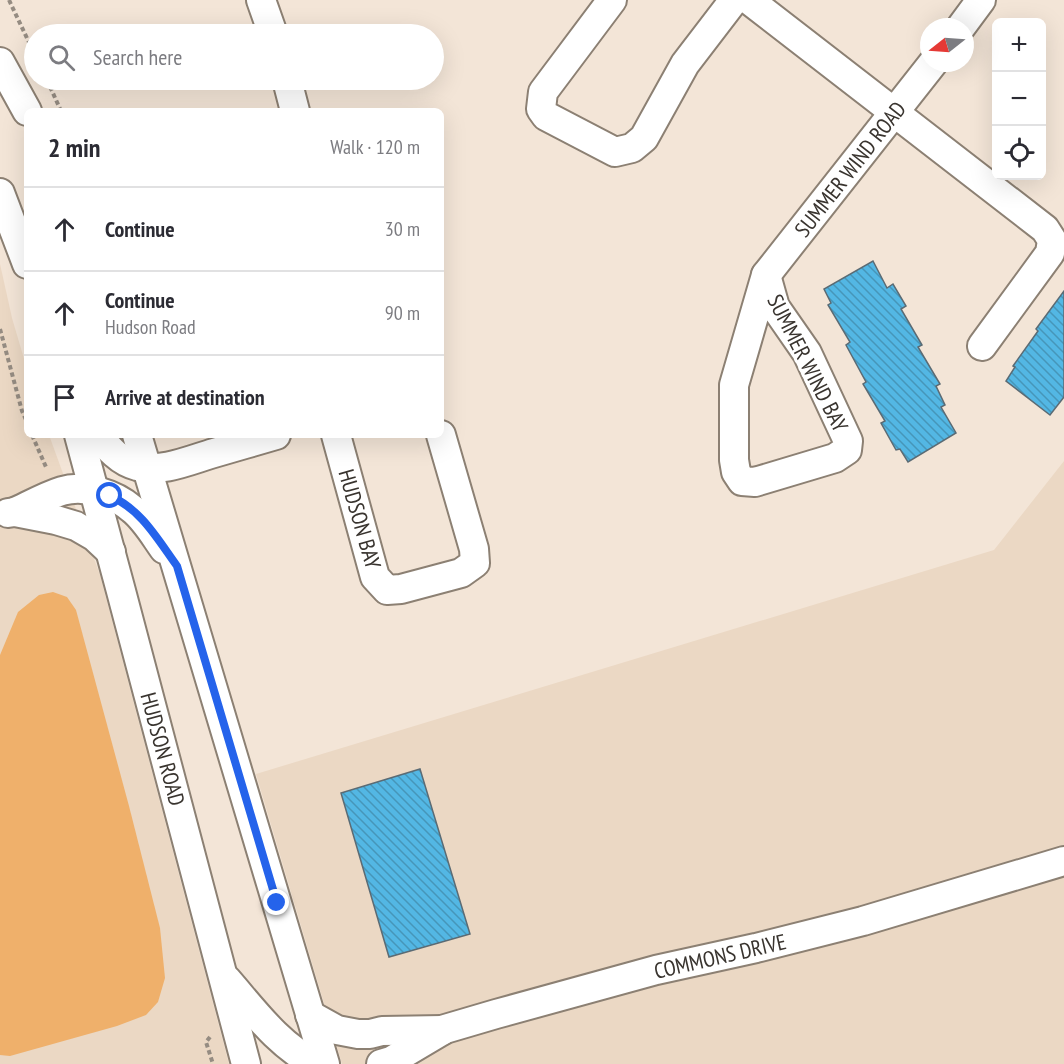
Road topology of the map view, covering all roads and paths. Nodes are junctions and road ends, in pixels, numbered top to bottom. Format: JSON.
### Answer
{"nodes":[{"id":1,"x":9,"y":0,"type":"edge"},
{"id":2,"x":261,"y":0,"type":"edge"},
{"id":3,"x":612,"y":0,"type":"edge"},
{"id":4,"x":734,"y":0,"type":"edge"},
{"id":5,"x":749,"y":0,"type":"edge"},
{"id":6,"x":981,"y":0,"type":"edge"},
{"id":7,"x":967,"y":18,"type":"edge"},
{"id":8,"x":269,"y":24,"type":"edge"},
{"id":9,"x":24,"y":31,"type":"edge"},
{"id":10,"x":0,"y":62,"type":"edge"},
{"id":11,"x":926,"y":72,"type":"edge"},
{"id":12,"x":52,"y":90,"type":"edge"},
{"id":13,"x":289,"y":90,"type":"edge"},
{"id":14,"x":25,"y":108,"type":"edge"},
{"id":15,"x":60,"y":108,"type":"edge"},
{"id":16,"x":294,"y":108,"type":"edge"},
{"id":17,"x":895,"y":113,"type":"junction"},
{"id":18,"x":0,"y":193,"type":"edge"},
{"id":19,"x":24,"y":256,"type":"edge"},
{"id":20,"x":766,"y":275,"type":"junction"},
{"id":21,"x":0,"y":329,"type":"edge"},
{"id":22,"x":982,"y":346,"type":"dead end"},
{"id":23,"x":24,"y":415,"type":"edge"},
{"id":24,"x":80,"y":438,"type":"edge"},
{"id":25,"x":100,"y":438,"type":"edge"},
{"id":26,"x":138,"y":438,"type":"edge"},
{"id":27,"x":266,"y":438,"type":"edge"},
{"id":28,"x":337,"y":438,"type":"edge"},
{"id":29,"x":442,"y":438,"type":"edge"},
{"id":30,"x":147,"y":468,"type":"junction"},
{"id":31,"x":94,"y":491,"type":"junction"},
{"id":32,"x":8,"y":513,"type":"edge"},
{"id":33,"x":111,"y":552,"type":"junction"},
{"id":34,"x":177,"y":566,"type":"junction"},
{"id":35,"x":1064,"y":861,"type":"edge"},
{"id":36,"x":222,"y":974,"type":"junction"},
{"id":37,"x":310,"y":1015,"type":"junction"},
{"id":38,"x":445,"y":1029,"type":"junction"},
{"id":39,"x":246,"y":1064,"type":"edge"},
{"id":40,"x":316,"y":1064,"type":"edge"},
{"id":41,"x":325,"y":1064,"type":"edge"},
{"id":42,"x":381,"y":1064,"type":"edge"}],
"edges":[{"from":1,"to":9,"type":"path"},
{"from":2,"to":8,"type":"street"},
{"from":3,"to":4,"type":"street"},
{"from":5,"to":17,"type":"street"},
{"from":6,"to":7,"type":"street"},
{"from":10,"to":14,"type":"street"},
{"from":11,"to":17,"type":"street","name":"SUMMER WIND ROAD"},
{"from":12,"to":15,"type":"path"},
{"from":13,"to":16,"type":"street"},
{"from":17,"to":20,"type":"street","name":"SUMMER WIND ROAD"},
{"from":17,"to":22,"type":"street"},
{"from":18,"to":19,"type":"street"},
{"from":20,"to":20,"type":"street","name":"SUMMER WIND BAY"},
{"from":21,"to":23,"type":"path"},
{"from":24,"to":31,"type":"street","name":"HUDSON ROAD"},
{"from":25,"to":30,"type":"street"},
{"from":26,"to":30,"type":"street"},
{"from":27,"to":30,"type":"street"},
{"from":28,"to":29,"type":"street","name":"HUDSON BAY"},
{"from":30,"to":34,"type":"street"},
{"from":31,"to":32,"type":"street"},
{"from":31,"to":33,"type":"street","name":"HUDSON ROAD"},
{"from":31,"to":34,"type":"street"},
{"from":32,"to":33,"type":"street"},
{"from":33,"to":36,"type":"street","name":"HUDSON ROAD"},
{"from":34,"to":37,"type":"street"},
{"from":35,"to":38,"type":"street","name":"COMMONS DRIVE"},
{"from":36,"to":39,"type":"street","name":"HUDSON ROAD"},
{"from":36,"to":40,"type":"street"},
{"from":37,"to":38,"type":"street"},
{"from":37,"to":41,"type":"street"},
{"from":38,"to":42,"type":"street","name":"COMMONS DRIVE"}]}
